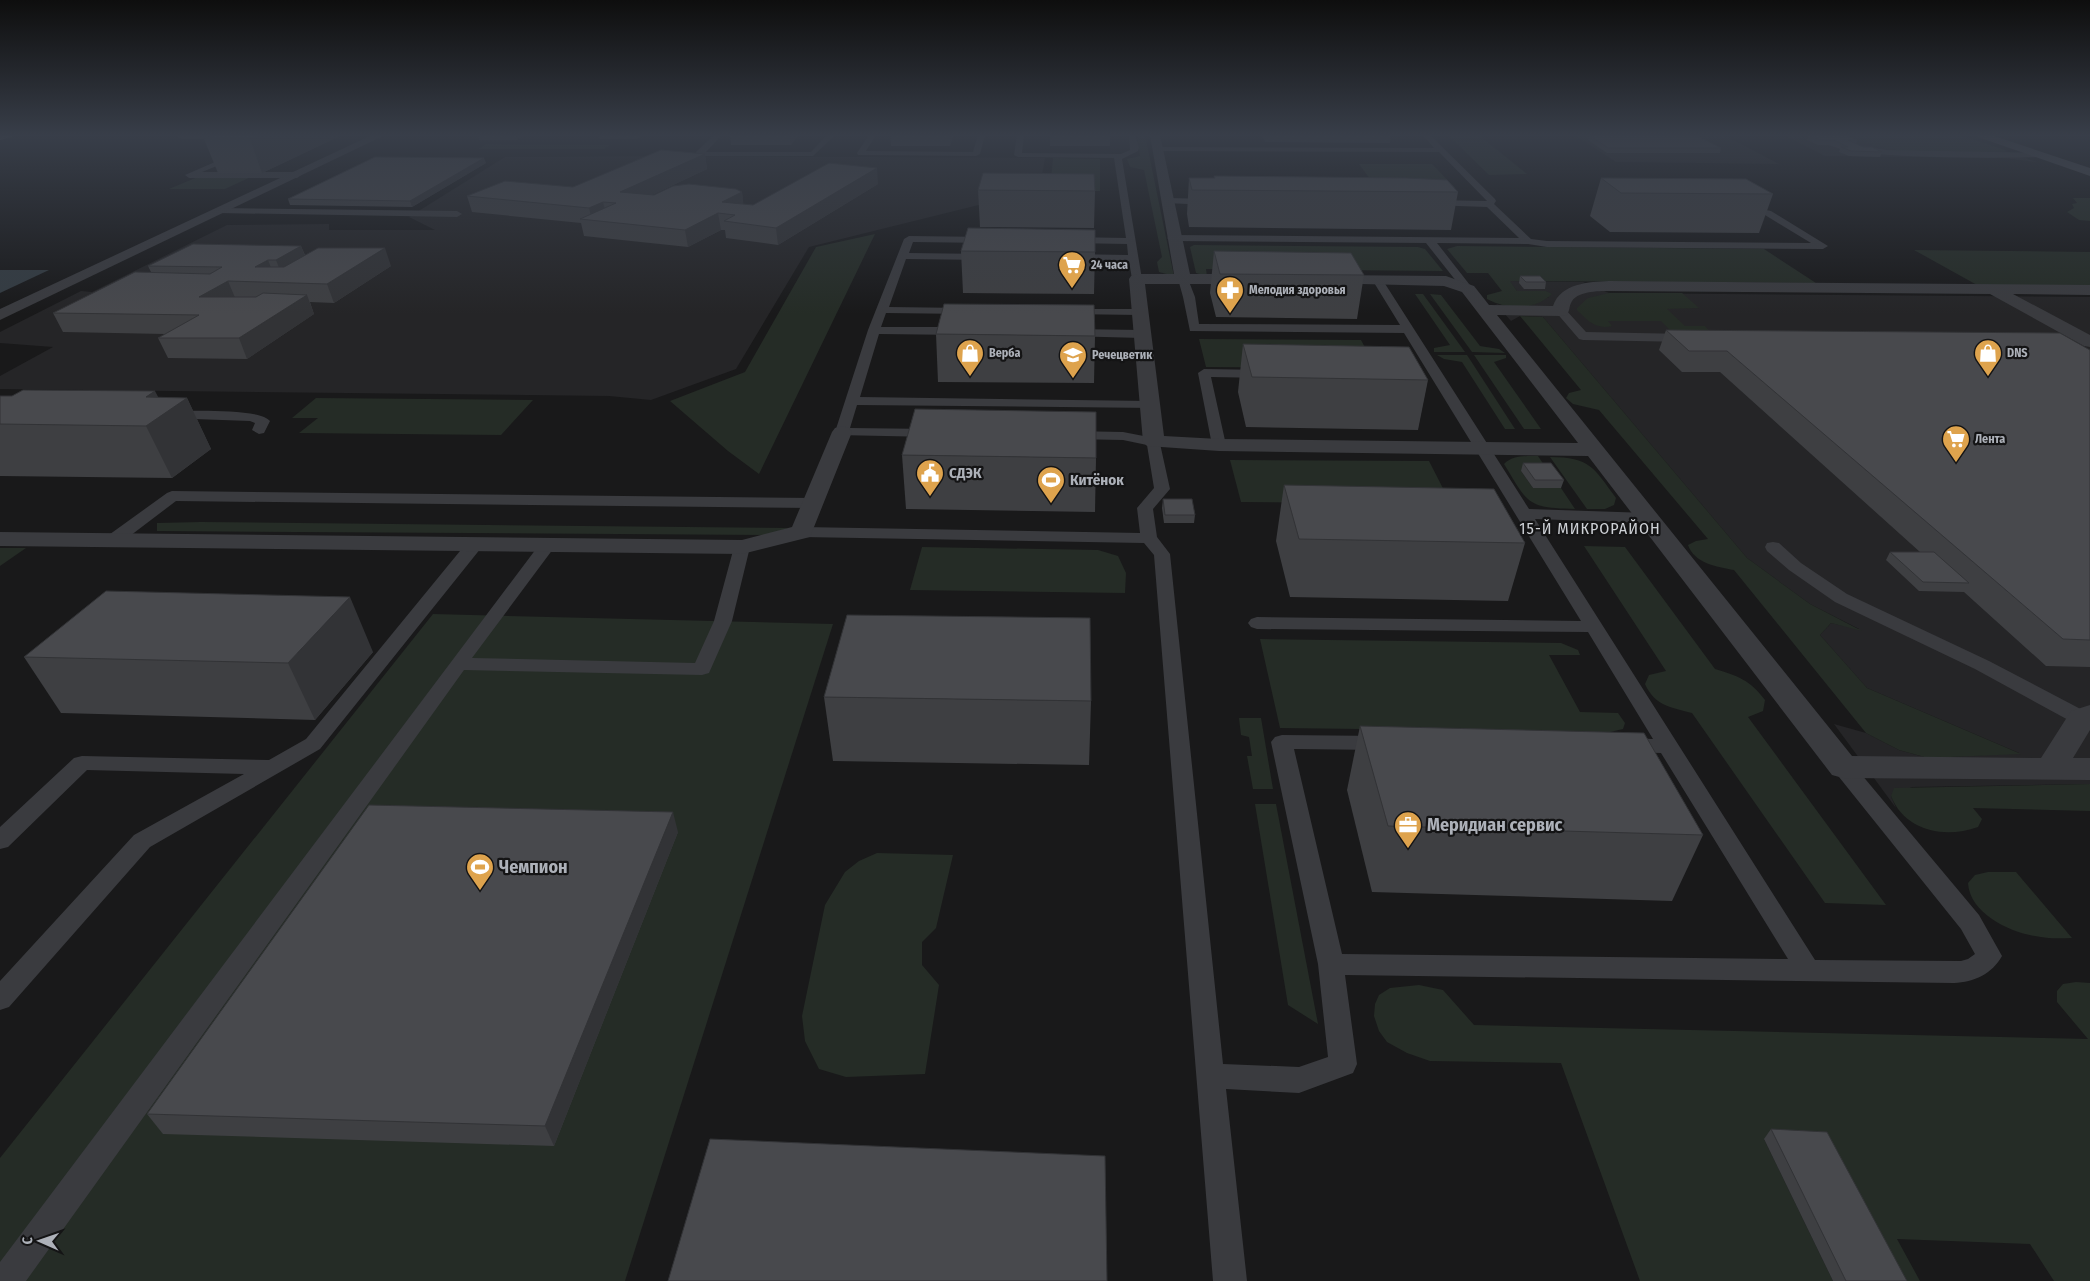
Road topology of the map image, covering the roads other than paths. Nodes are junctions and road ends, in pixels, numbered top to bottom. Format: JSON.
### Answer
{"nodes":[{"id":1,"x":255,"y":195,"type":"edge"},
{"id":2,"x":1124,"y":195,"type":"edge"},
{"id":3,"x":1167,"y":195,"type":"edge"},
{"id":4,"x":1487,"y":195,"type":"edge"},
{"id":5,"x":1168,"y":201,"type":"junction"},
{"id":6,"x":1226,"y":202,"type":"dead end"},
{"id":7,"x":1425,"y":204,"type":"dead end"},
{"id":8,"x":1489,"y":204,"type":"junction"},
{"id":9,"x":1731,"y":206,"type":"dead end"},
{"id":10,"x":221,"y":211,"type":"junction"},
{"id":11,"x":457,"y":214,"type":"dead end"},
{"id":12,"x":1172,"y":238,"type":"junction"},
{"id":13,"x":996,"y":240,"type":"edge"},
{"id":14,"x":1064,"y":240,"type":"edge"},
{"id":15,"x":1429,"y":240,"type":"junction"},
{"id":16,"x":1131,"y":241,"type":"junction"},
{"id":17,"x":1528,"y":241,"type":"junction"},
{"id":18,"x":903,"y":256,"type":"junction"},
{"id":19,"x":994,"y":257,"type":"edge"},
{"id":20,"x":1054,"y":257,"type":"dead end"},
{"id":21,"x":1133,"y":258,"type":"junction"},
{"id":22,"x":1137,"y":279,"type":"junction"},
{"id":23,"x":1183,"y":279,"type":"junction"},
{"id":24,"x":1270,"y":280,"type":"dead end"},
{"id":25,"x":1310,"y":280,"type":"dead end"},
{"id":26,"x":1378,"y":281,"type":"junction"},
{"id":27,"x":1468,"y":289,"type":"junction"},
{"id":28,"x":1993,"y":290,"type":"junction"},
{"id":29,"x":2090,"y":290,"type":"edge"},
{"id":30,"x":882,"y":310,"type":"junction"},
{"id":31,"x":1486,"y":310,"type":"junction"},
{"id":32,"x":980,"y":311,"type":"edge"},
{"id":33,"x":1561,"y":311,"type":"junction"},
{"id":34,"x":1056,"y":312,"type":"edge"},
{"id":35,"x":1140,"y":312,"type":"junction"},
{"id":36,"x":0,"y":314,"type":"edge"},
{"id":37,"x":1408,"y":329,"type":"junction"},
{"id":38,"x":874,"y":330,"type":"junction"},
{"id":39,"x":976,"y":331,"type":"edge"},
{"id":40,"x":1056,"y":332,"type":"edge"},
{"id":41,"x":1142,"y":334,"type":"junction"},
{"id":42,"x":2050,"y":335,"type":"edge"},
{"id":43,"x":1696,"y":338,"type":"edge"},
{"id":44,"x":2084,"y":339,"type":"edge"},
{"id":45,"x":1282,"y":374,"type":"edge"},
{"id":46,"x":1418,"y":375,"type":"edge"},
{"id":47,"x":1437,"y":375,"type":"junction"},
{"id":48,"x":851,"y":401,"type":"junction"},
{"id":49,"x":1150,"y":405,"type":"junction"},
{"id":50,"x":158,"y":415,"type":"edge"},
{"id":51,"x":259,"y":430,"type":"dead end"},
{"id":52,"x":842,"y":432,"type":"junction"},
{"id":53,"x":945,"y":433,"type":"edge"},
{"id":54,"x":1054,"y":435,"type":"edge"},
{"id":55,"x":1154,"y":442,"type":"junction"},
{"id":56,"x":1219,"y":445,"type":"junction"},
{"id":57,"x":1482,"y":447,"type":"junction"},
{"id":58,"x":1596,"y":450,"type":"junction"},
{"id":59,"x":813,"y":503,"type":"junction"},
{"id":60,"x":1524,"y":514,"type":"junction"},
{"id":61,"x":1648,"y":518,"type":"junction"},
{"id":62,"x":802,"y":532,"type":"junction"},
{"id":63,"x":1149,"y":538,"type":"junction"},
{"id":64,"x":0,"y":539,"type":"edge"},
{"id":65,"x":112,"y":541,"type":"junction"},
{"id":66,"x":475,"y":544,"type":"junction"},
{"id":67,"x":548,"y":545,"type":"junction"},
{"id":68,"x":742,"y":547,"type":"junction"},
{"id":69,"x":1773,"y":547,"type":"dead end"},
{"id":70,"x":1257,"y":623,"type":"dead end"},
{"id":71,"x":1594,"y":627,"type":"junction"},
{"id":72,"x":458,"y":664,"type":"junction"},
{"id":73,"x":2087,"y":719,"type":"edge"},
{"id":74,"x":1400,"y":743,"type":"edge"},
{"id":75,"x":1607,"y":745,"type":"edge"},
{"id":76,"x":1668,"y":746,"type":"junction"},
{"id":77,"x":272,"y":767,"type":"junction"},
{"id":78,"x":1843,"y":767,"type":"junction"},
{"id":79,"x":2051,"y":768,"type":"junction"},
{"id":80,"x":2090,"y":769,"type":"edge"},
{"id":81,"x":0,"y":840,"type":"edge"},
{"id":82,"x":1331,"y":964,"type":"junction"},
{"id":83,"x":1808,"y":970,"type":"junction"},
{"id":84,"x":0,"y":999,"type":"edge"},
{"id":85,"x":1210,"y":1076,"type":"junction"},
{"id":86,"x":6,"y":1281,"type":"edge"},
{"id":87,"x":1230,"y":1281,"type":"edge"}],
"edges":[{"from":1,"to":10,"type":"street"},
{"from":2,"to":16,"type":"lane"},
{"from":3,"to":5,"type":"street"},
{"from":4,"to":8,"type":"lane"},
{"from":5,"to":6,"type":"lane"},
{"from":5,"to":12,"type":"street"},
{"from":7,"to":8,"type":"lane"},
{"from":8,"to":17,"type":"lane"},
{"from":9,"to":17,"type":"lane"},
{"from":10,"to":11,"type":"lane"},
{"from":10,"to":36,"type":"street"},
{"from":12,"to":15,"type":"lane"},
{"from":12,"to":23,"type":"street"},
{"from":13,"to":18,"type":"lane"},
{"from":14,"to":16,"type":"lane"},
{"from":15,"to":17,"type":"lane"},
{"from":15,"to":27,"type":"lane"},
{"from":16,"to":21,"type":"lane"},
{"from":18,"to":19,"type":"lane"},
{"from":18,"to":30,"type":"lane"},
{"from":20,"to":21,"type":"lane"},
{"from":21,"to":22,"type":"lane"},
{"from":22,"to":23,"type":"street"},
{"from":22,"to":35,"type":"street"},
{"from":23,"to":24,"type":"street"},
{"from":23,"to":37,"type":"lane"},
{"from":25,"to":26,"type":"street"},
{"from":26,"to":27,"type":"street"},
{"from":26,"to":37,"type":"lane"},
{"from":27,"to":31,"type":"street"},
{"from":28,"to":29,"type":"street"},
{"from":28,"to":33,"type":"street"},
{"from":28,"to":44,"type":"street"},
{"from":30,"to":32,"type":"lane"},
{"from":30,"to":38,"type":"lane"},
{"from":31,"to":33,"type":"street"},
{"from":31,"to":58,"type":"street"},
{"from":33,"to":43,"type":"lane"},
{"from":34,"to":35,"type":"lane"},
{"from":35,"to":41,"type":"street"},
{"from":37,"to":47,"type":"lane"},
{"from":38,"to":39,"type":"lane"},
{"from":38,"to":48,"type":"lane"},
{"from":40,"to":41,"type":"lane"},
{"from":41,"to":49,"type":"street"},
{"from":42,"to":44,"type":"lane"},
{"from":45,"to":56,"type":"lane"},
{"from":46,"to":47,"type":"lane"},
{"from":47,"to":57,"type":"lane"},
{"from":48,"to":49,"type":"lane"},
{"from":48,"to":52,"type":"lane"},
{"from":49,"to":55,"type":"street"},
{"from":50,"to":51,"type":"lane"},
{"from":52,"to":53,"type":"lane"},
{"from":52,"to":59,"type":"street"},
{"from":54,"to":55,"type":"lane"},
{"from":55,"to":56,"type":"street"},
{"from":55,"to":63,"type":"lane"},
{"from":56,"to":57,"type":"street"},
{"from":57,"to":58,"type":"street"},
{"from":57,"to":60,"type":"lane"},
{"from":58,"to":61,"type":"street"},
{"from":59,"to":62,"type":"street"},
{"from":59,"to":65,"type":"lane"},
{"from":60,"to":61,"type":"lane"},
{"from":60,"to":71,"type":"lane"},
{"from":61,"to":78,"type":"street"},
{"from":62,"to":63,"type":"lane"},
{"from":62,"to":68,"type":"street"},
{"from":63,"to":85,"type":"lane"},
{"from":64,"to":65,"type":"street"},
{"from":65,"to":66,"type":"street"},
{"from":66,"to":67,"type":"street"},
{"from":66,"to":77,"type":"lane"},
{"from":67,"to":68,"type":"street"},
{"from":67,"to":72,"type":"lane"},
{"from":68,"to":72,"type":"lane"},
{"from":69,"to":73,"type":"lane"},
{"from":70,"to":71,"type":"lane"},
{"from":71,"to":76,"type":"lane"},
{"from":72,"to":86,"type":"lane"},
{"from":73,"to":79,"type":"street"},
{"from":74,"to":82,"type":"lane"},
{"from":75,"to":76,"type":"lane"},
{"from":76,"to":83,"type":"lane"},
{"from":77,"to":81,"type":"lane"},
{"from":77,"to":84,"type":"lane"},
{"from":78,"to":79,"type":"street"},
{"from":78,"to":83,"type":"lane"},
{"from":79,"to":80,"type":"street"},
{"from":82,"to":83,"type":"lane"},
{"from":82,"to":85,"type":"lane"},
{"from":85,"to":87,"type":"lane"}]}
